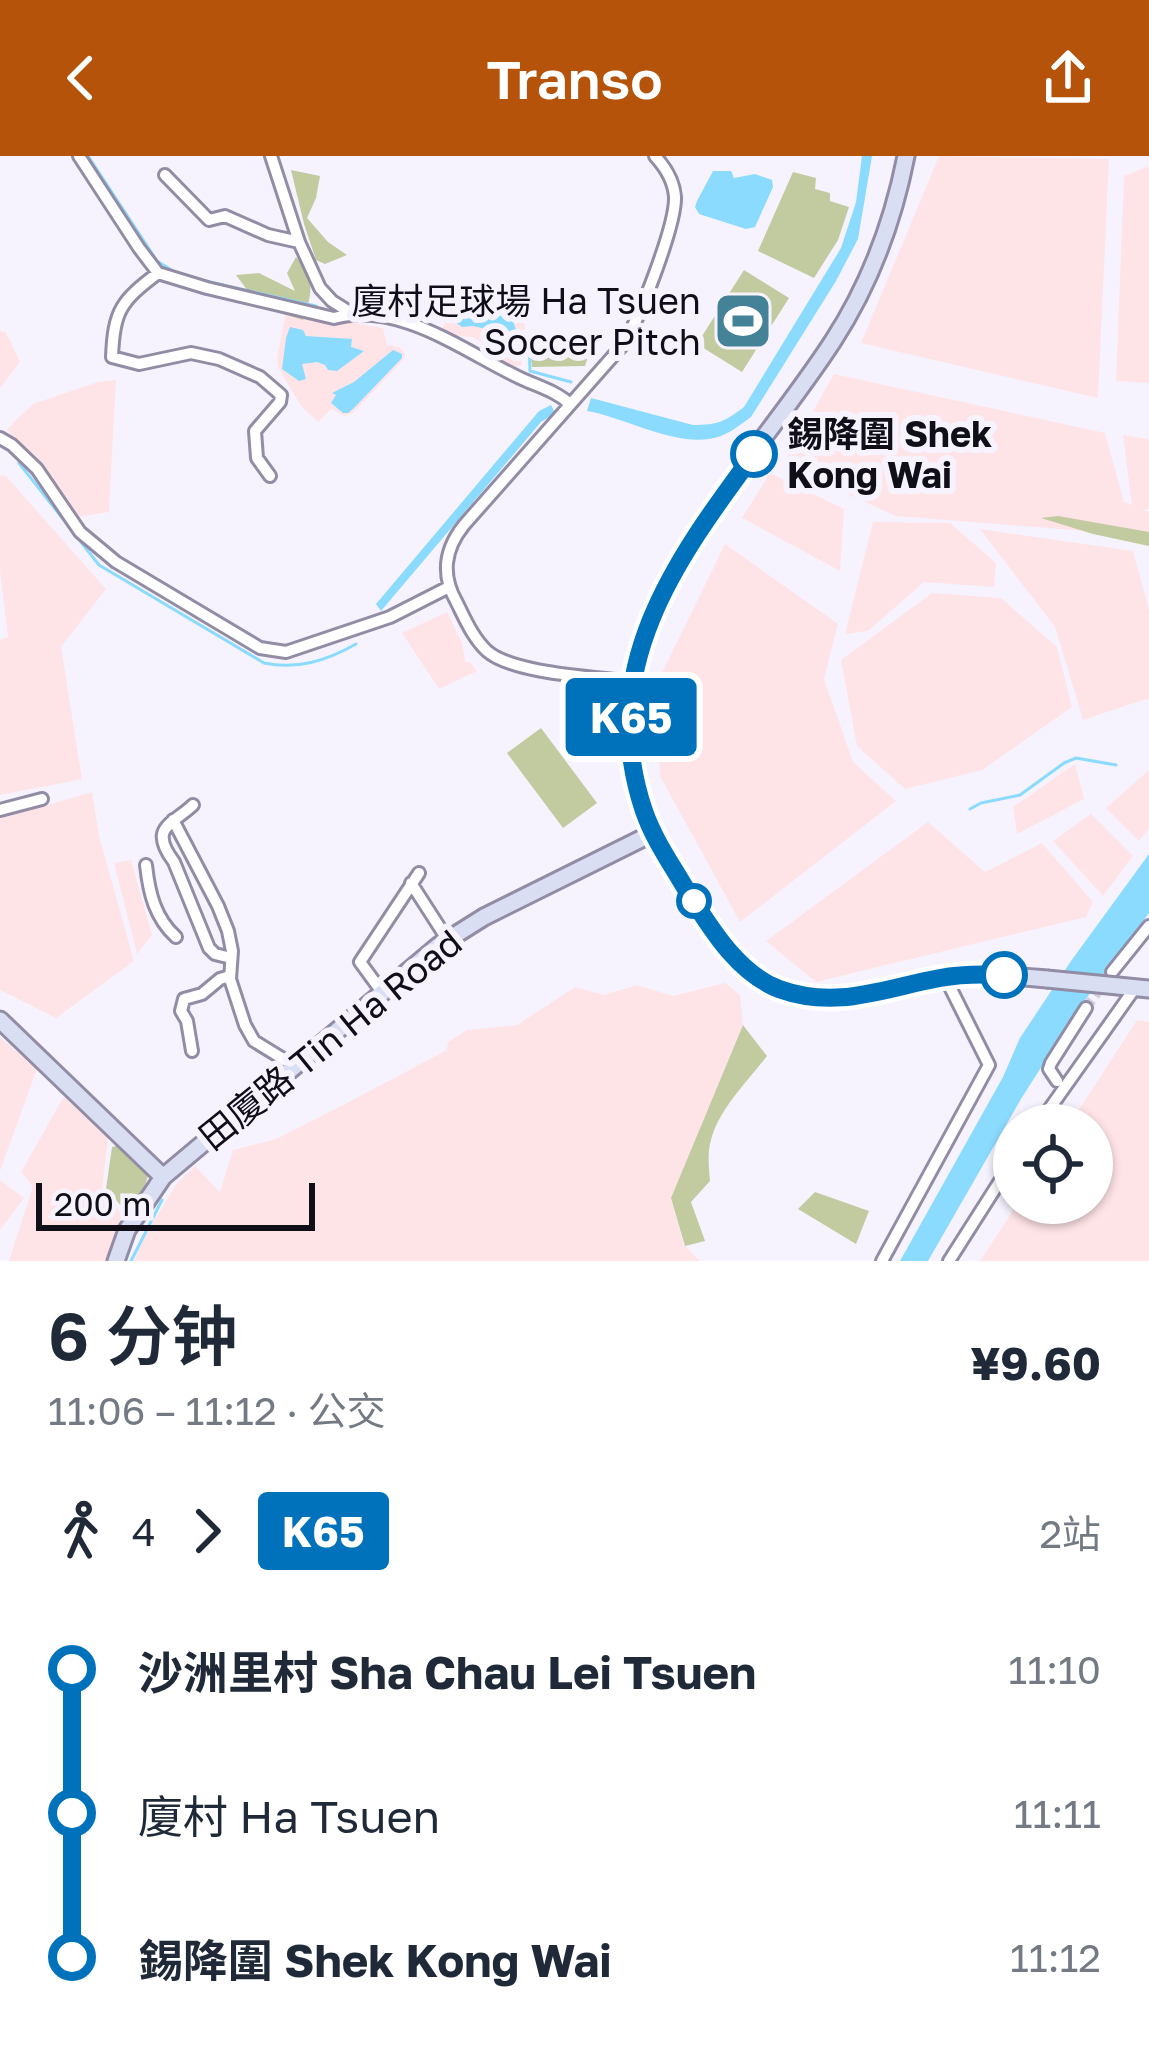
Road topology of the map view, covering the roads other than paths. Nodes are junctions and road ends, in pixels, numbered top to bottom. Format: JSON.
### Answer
{"nodes":[{"id":1,"x":80,"y":156,"type":"edge"},
{"id":2,"x":271,"y":156,"type":"edge"},
{"id":3,"x":655,"y":156,"type":"edge"},
{"id":4,"x":906,"y":156,"type":"edge"},
{"id":5,"x":164,"y":175,"type":"dead end"},
{"id":6,"x":299,"y":242,"type":"junction"},
{"id":7,"x":158,"y":273,"type":"junction"},
{"id":8,"x":351,"y":313,"type":"junction"},
{"id":9,"x":570,"y":404,"type":"junction"},
{"id":10,"x":0,"y":438,"type":"edge"},
{"id":11,"x":269,"y":476,"type":"dead end"},
{"id":12,"x":449,"y":587,"type":"junction"},
{"id":13,"x":633,"y":682,"type":"junction"},
{"id":14,"x":42,"y":800,"type":"dead end"},
{"id":15,"x":194,"y":805,"type":"dead end"},
{"id":16,"x":0,"y":810,"type":"edge"},
{"id":17,"x":173,"y":820,"type":"junction"},
{"id":18,"x":653,"y":833,"type":"junction"},
{"id":19,"x":166,"y":852,"type":"junction"},
{"id":20,"x":1149,"y":926,"type":"edge"},
{"id":21,"x":176,"y":937,"type":"dead end"},
{"id":22,"x":447,"y":939,"type":"junction"},
{"id":23,"x":231,"y":958,"type":"junction"},
{"id":24,"x":230,"y":976,"type":"junction"},
{"id":25,"x":945,"y":977,"type":"junction"},
{"id":26,"x":1129,"y":984,"type":"edge"},
{"id":27,"x":382,"y":992,"type":"junction"},
{"id":28,"x":1086,"y":1008,"type":"tunnel mouth"},
{"id":29,"x":0,"y":1020,"type":"edge"},
{"id":30,"x":192,"y":1051,"type":"dead end"},
{"id":31,"x":293,"y":1065,"type":"junction"},
{"id":32,"x":1057,"y":1081,"type":"dead end"},
{"id":33,"x":1052,"y":1104,"type":"edge"},
{"id":34,"x":163,"y":1177,"type":"junction"},
{"id":35,"x":993,"y":1193,"type":"edge"},
{"id":36,"x":116,"y":1261,"type":"edge"},
{"id":37,"x":882,"y":1261,"type":"edge"},
{"id":38,"x":949,"y":1261,"type":"edge"}],
"edges":[{"from":1,"to":7,"type":"street"},
{"from":2,"to":6,"type":"street"},
{"from":3,"to":9,"type":"street"},
{"from":4,"to":13,"type":"street"},
{"from":5,"to":6,"type":"street"},
{"from":6,"to":8,"type":"street"},
{"from":7,"to":8,"type":"street"},
{"from":7,"to":11,"type":"street"},
{"from":8,"to":9,"type":"street"},
{"from":9,"to":12,"type":"street"},
{"from":10,"to":12,"type":"street"},
{"from":12,"to":13,"type":"street"},
{"from":13,"to":18,"type":"street"},
{"from":14,"to":16,"type":"street"},
{"from":15,"to":17,"type":"street"},
{"from":17,"to":19,"type":"street"},
{"from":17,"to":23,"type":"street"},
{"from":18,"to":22,"type":"street","name":"田廈路 Tin Ha Road"},
{"from":18,"to":25,"type":"street"},
{"from":19,"to":21,"type":"street"},
{"from":19,"to":23,"type":"street"},
{"from":20,"to":26,"type":"street"},
{"from":22,"to":27,"type":"street","name":"田廈路 Tin Ha Road"},
{"from":22,"to":27,"type":"street"},
{"from":23,"to":24,"type":"street"},
{"from":24,"to":30,"type":"street"},
{"from":24,"to":31,"type":"street"},
{"from":25,"to":26,"type":"street","bridge":true},
{"from":25,"to":37,"type":"street"},
{"from":26,"to":33,"type":"street"},
{"from":27,"to":31,"type":"street","name":"田廈路 Tin Ha Road"},
{"from":28,"to":32,"type":"street"},
{"from":29,"to":34,"type":"street"},
{"from":31,"to":34,"type":"street","name":"田廈路 Tin Ha Road"},
{"from":34,"to":36,"type":"street","name":"田廈路 Tin Ha Road"},
{"from":35,"to":38,"type":"street"}]}
